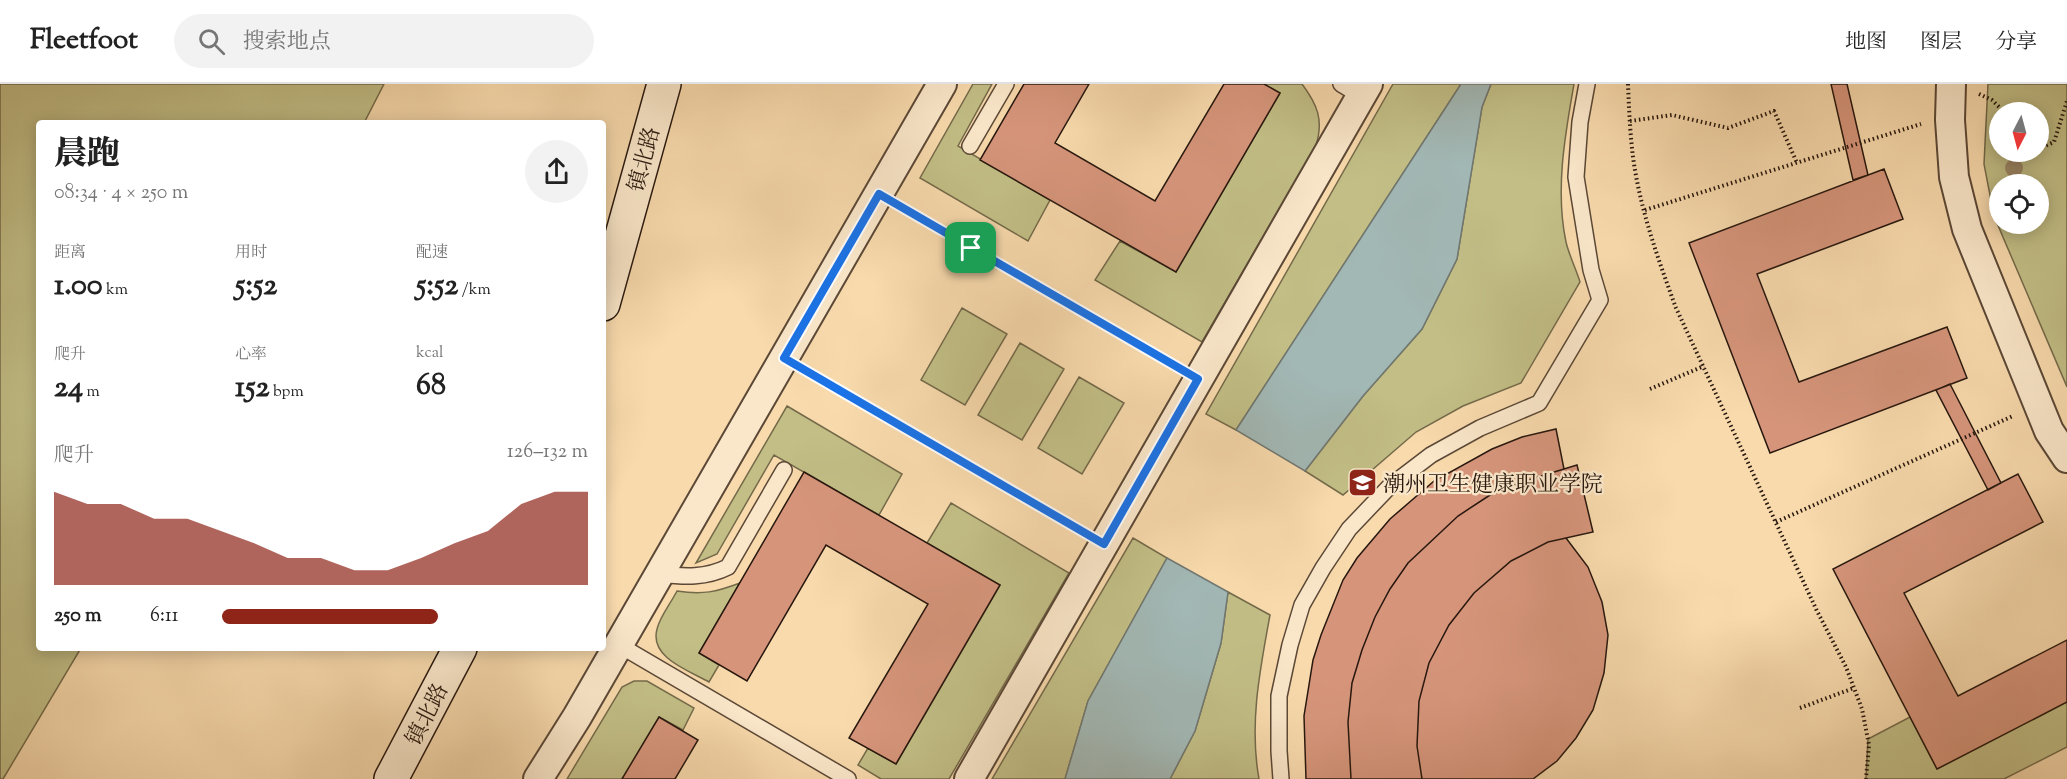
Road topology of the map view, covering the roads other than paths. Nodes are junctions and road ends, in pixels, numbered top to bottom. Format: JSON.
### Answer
{"nodes":[{"id":1,"x":664,"y":84,"type":"edge"},
{"id":2,"x":942,"y":84,"type":"edge"},
{"id":3,"x":1006,"y":84,"type":"edge"},
{"id":4,"x":1587,"y":84,"type":"edge"},
{"id":5,"x":1356,"y":88,"type":"edge"},
{"id":6,"x":1963,"y":88,"type":"edge"},
{"id":7,"x":970,"y":146,"type":"dead end"},
{"id":8,"x":606,"y":293,"type":"edge"},
{"id":9,"x":2067,"y":458,"type":"edge"},
{"id":10,"x":784,"y":470,"type":"dead end"},
{"id":11,"x":660,"y":574,"type":"junction"},
{"id":12,"x":619,"y":645,"type":"junction"},
{"id":13,"x":458,"y":651,"type":"edge"},
{"id":14,"x":391,"y":779,"type":"edge"},
{"id":15,"x":538,"y":779,"type":"edge"},
{"id":16,"x":848,"y":779,"type":"edge"},
{"id":17,"x":969,"y":779,"type":"edge"},
{"id":18,"x":1281,"y":779,"type":"edge"}],
"edges":[{"from":1,"to":8,"type":"street","name":"镇北路"},
{"from":2,"to":11,"type":"street"},
{"from":3,"to":7,"type":"lane"},
{"from":4,"to":18,"type":"lane"},
{"from":5,"to":17,"type":"street"},
{"from":6,"to":9,"type":"street"},
{"from":10,"to":11,"type":"lane"},
{"from":11,"to":12,"type":"street"},
{"from":12,"to":15,"type":"street"},
{"from":12,"to":16,"type":"lane"},
{"from":13,"to":14,"type":"street","name":"镇北路"}]}
